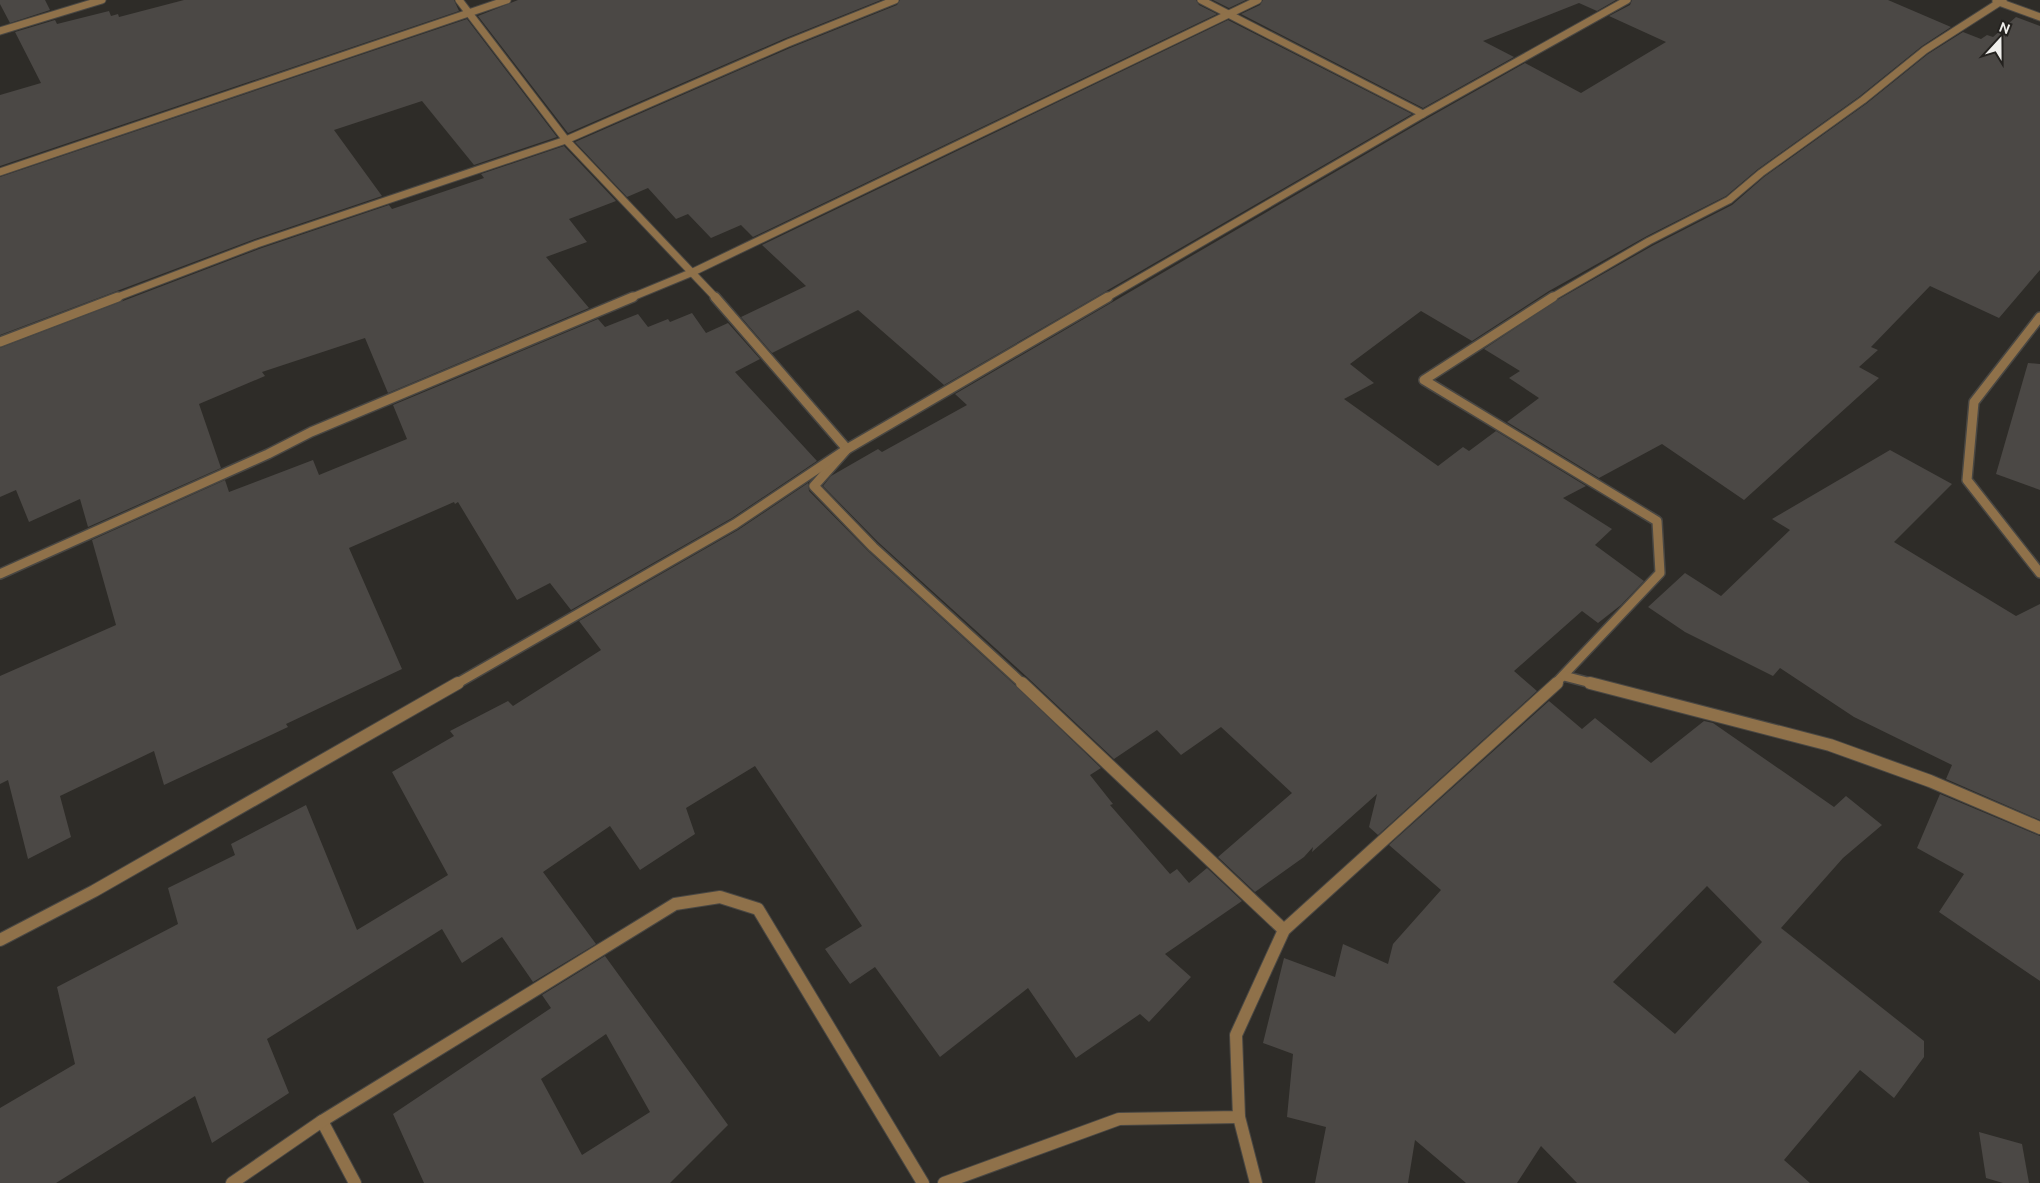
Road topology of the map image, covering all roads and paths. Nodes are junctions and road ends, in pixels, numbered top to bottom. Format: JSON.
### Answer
{"nodes":[{"id":1,"x":102,"y":0,"type":"edge"},
{"id":2,"x":459,"y":0,"type":"edge"},
{"id":3,"x":508,"y":0,"type":"edge"},
{"id":4,"x":895,"y":0,"type":"edge"},
{"id":5,"x":1201,"y":0,"type":"edge"},
{"id":6,"x":1258,"y":0,"type":"edge"},
{"id":7,"x":1626,"y":0,"type":"edge"},
{"id":8,"x":1998,"y":1,"type":"edge"},
{"id":9,"x":470,"y":13,"type":"junction"},
{"id":10,"x":1227,"y":15,"type":"junction"},
{"id":11,"x":2040,"y":17,"type":"edge"},
{"id":12,"x":0,"y":31,"type":"edge"},
{"id":13,"x":1422,"y":114,"type":"junction"},
{"id":14,"x":566,"y":140,"type":"junction"},
{"id":15,"x":0,"y":172,"type":"edge"},
{"id":16,"x":694,"y":272,"type":"junction"},
{"id":17,"x":2040,"y":317,"type":"edge"},
{"id":18,"x":0,"y":342,"type":"edge"},
{"id":19,"x":847,"y":449,"type":"junction"},
{"id":20,"x":2040,"y":573,"type":"edge"},
{"id":21,"x":0,"y":574,"type":"edge"},
{"id":22,"x":1564,"y":676,"type":"junction"},
{"id":23,"x":2040,"y":828,"type":"edge"},
{"id":24,"x":1284,"y":930,"type":"junction"},
{"id":25,"x":0,"y":940,"type":"edge"},
{"id":26,"x":1239,"y":1117,"type":"junction"},
{"id":27,"x":322,"y":1121,"type":"junction"},
{"id":28,"x":232,"y":1183,"type":"edge"},
{"id":29,"x":355,"y":1183,"type":"edge"},
{"id":30,"x":924,"y":1183,"type":"edge"},
{"id":31,"x":944,"y":1183,"type":"edge"},
{"id":32,"x":1256,"y":1183,"type":"edge"}],
"edges":[{"from":1,"to":12,"type":"street"},
{"from":2,"to":9,"type":"street"},
{"from":3,"to":9,"type":"street"},
{"from":4,"to":14,"type":"street"},
{"from":5,"to":10,"type":"street"},
{"from":6,"to":10,"type":"street"},
{"from":7,"to":13,"type":"street"},
{"from":8,"to":11,"type":"street"},
{"from":8,"to":22,"type":"street"},
{"from":9,"to":14,"type":"street"},
{"from":9,"to":15,"type":"street"},
{"from":10,"to":13,"type":"street"},
{"from":10,"to":16,"type":"street"},
{"from":13,"to":19,"type":"street"},
{"from":14,"to":16,"type":"street"},
{"from":14,"to":18,"type":"street"},
{"from":16,"to":19,"type":"street"},
{"from":16,"to":21,"type":"street"},
{"from":17,"to":20,"type":"street"},
{"from":19,"to":24,"type":"street"},
{"from":19,"to":25,"type":"street"},
{"from":22,"to":23,"type":"street"},
{"from":22,"to":24,"type":"street"},
{"from":24,"to":26,"type":"street"},
{"from":26,"to":31,"type":"street"},
{"from":26,"to":32,"type":"street"},
{"from":27,"to":28,"type":"street"},
{"from":27,"to":29,"type":"street"},
{"from":27,"to":30,"type":"street"}]}
